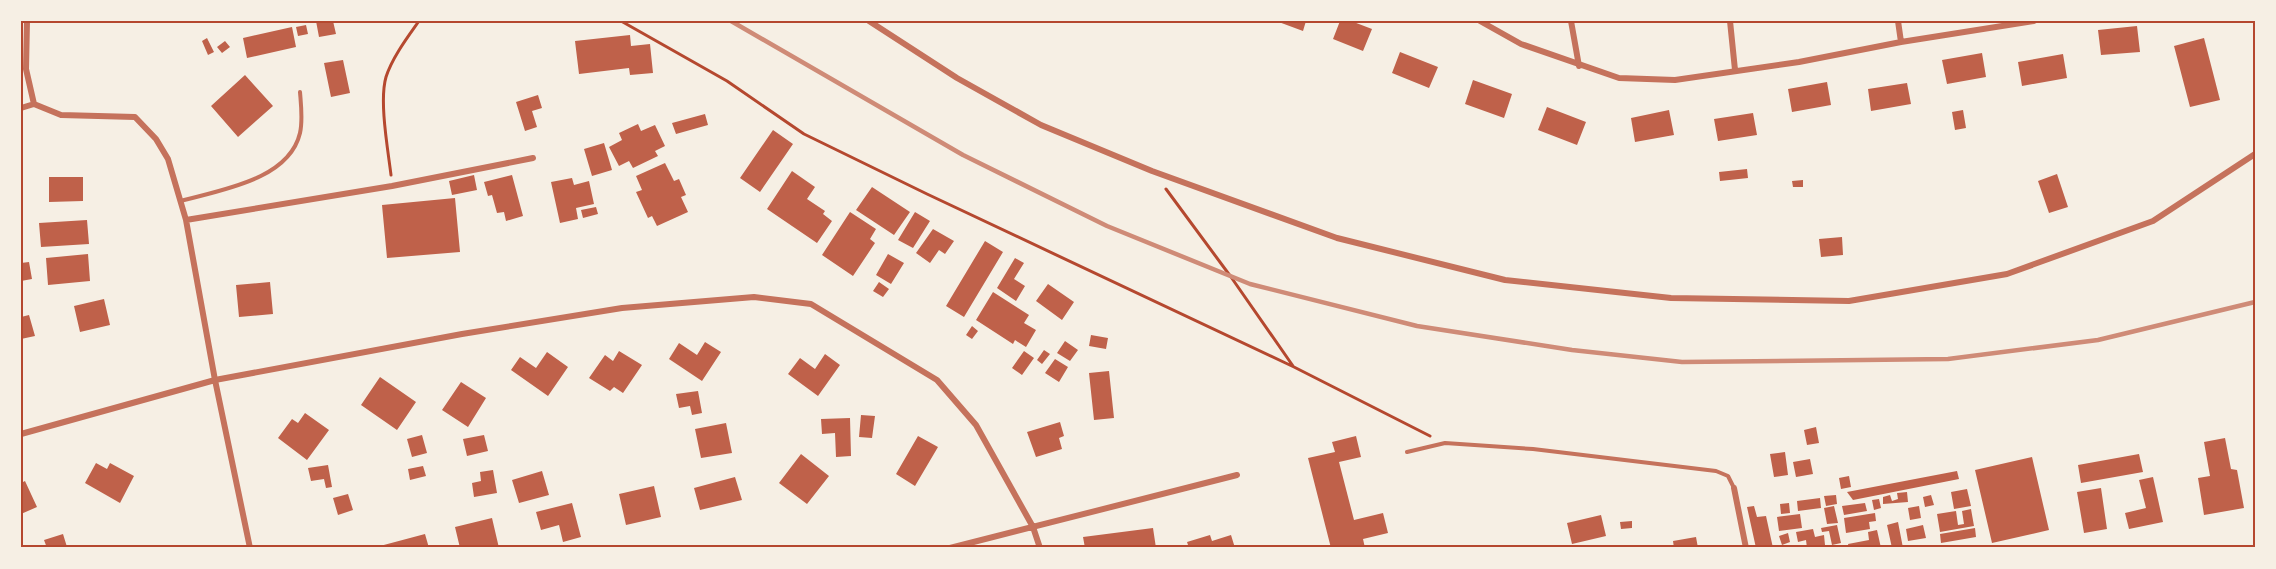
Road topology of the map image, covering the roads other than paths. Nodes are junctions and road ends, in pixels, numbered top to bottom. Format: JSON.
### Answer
{"nodes":[{"id":1,"x":27,"y":21,"type":"edge"},
{"id":2,"x":869,"y":21,"type":"edge"},
{"id":3,"x":1482,"y":21,"type":"edge"},
{"id":4,"x":1571,"y":21,"type":"edge"},
{"id":5,"x":1730,"y":21,"type":"edge"},
{"id":6,"x":1898,"y":21,"type":"edge"},
{"id":7,"x":2034,"y":21,"type":"edge"},
{"id":8,"x":1901,"y":42,"type":"junction"},
{"id":9,"x":1579,"y":66,"type":"junction"},
{"id":10,"x":1735,"y":70,"type":"junction"},
{"id":11,"x":300,"y":92,"type":"dead end"},
{"id":12,"x":34,"y":104,"type":"junction"},
{"id":13,"x":21,"y":108,"type":"edge"},
{"id":14,"x":2255,"y":154,"type":"edge"},
{"id":15,"x":533,"y":158,"type":"dead end"},
{"id":16,"x":180,"y":201,"type":"junction"},
{"id":17,"x":186,"y":220,"type":"junction"},
{"id":18,"x":215,"y":380,"type":"junction"},
{"id":19,"x":21,"y":434,"type":"edge"},
{"id":20,"x":1407,"y":452,"type":"dead end"},
{"id":21,"x":1237,"y":475,"type":"dead end"},
{"id":22,"x":1734,"y":488,"type":"joint"},
{"id":23,"x":1033,"y":527,"type":"junction"},
{"id":24,"x":250,"y":548,"type":"edge"},
{"id":25,"x":950,"y":548,"type":"edge"},
{"id":26,"x":1040,"y":548,"type":"edge"},
{"id":27,"x":1746,"y":548,"type":"edge"}],
"edges":[{"from":1,"to":12,"type":"street"},
{"from":2,"to":14,"type":"street"},
{"from":3,"to":9,"type":"street"},
{"from":4,"to":9,"type":"street"},
{"from":5,"to":10,"type":"street"},
{"from":6,"to":8,"type":"street"},
{"from":7,"to":8,"type":"street"},
{"from":8,"to":10,"type":"street"},
{"from":9,"to":10,"type":"street"},
{"from":11,"to":16,"type":"lane"},
{"from":12,"to":13,"type":"street"},
{"from":12,"to":16,"type":"street"},
{"from":15,"to":17,"type":"street"},
{"from":16,"to":17,"type":"street"},
{"from":17,"to":18,"type":"street"},
{"from":18,"to":19,"type":"street"},
{"from":18,"to":23,"type":"street"},
{"from":18,"to":24,"type":"street"},
{"from":20,"to":22,"type":"lane"},
{"from":21,"to":23,"type":"street"},
{"from":22,"to":27,"type":"street"},
{"from":23,"to":25,"type":"street"},
{"from":23,"to":26,"type":"street"}]}
